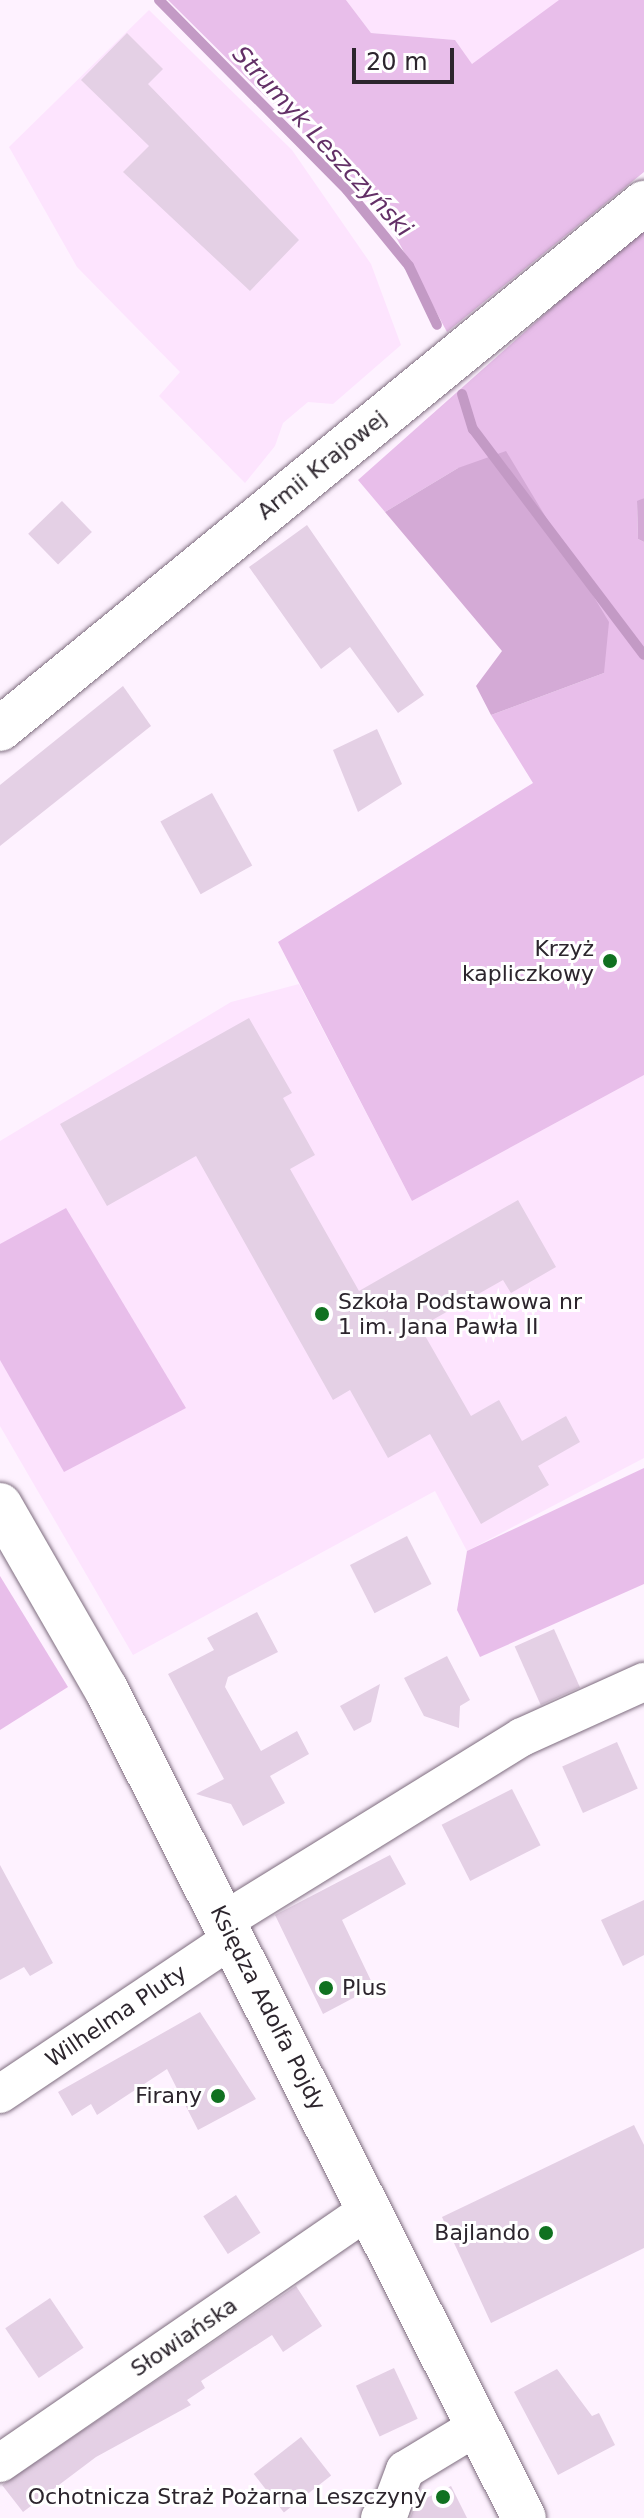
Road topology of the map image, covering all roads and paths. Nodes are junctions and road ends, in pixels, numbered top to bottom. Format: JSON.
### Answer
{"nodes":[{"id":1,"x":644,"y":203,"type":"edge"},
{"id":2,"x":0,"y":729,"type":"edge"},
{"id":3,"x":0,"y":1505,"type":"edge"},
{"id":4,"x":644,"y":1682,"type":"edge"},
{"id":5,"x":228,"y":1930,"type":"junction"},
{"id":6,"x":0,"y":2094,"type":"edge"},
{"id":7,"x":368,"y":2210,"type":"junction"},
{"id":8,"x":478,"y":2426,"type":"junction"},
{"id":9,"x":0,"y":2463,"type":"edge"},
{"id":10,"x":380,"y":2518,"type":"edge"},
{"id":11,"x":524,"y":2518,"type":"edge"}],
"edges":[{"from":1,"to":2,"type":"street","name":"Armii Krajowej"},
{"from":3,"to":5,"type":"street","name":"Księdza Adolfa Pojdy"},
{"from":4,"to":5,"type":"street","name":"Wilhelma Pluty"},
{"from":5,"to":6,"type":"street","name":"Wilhelma Pluty"},
{"from":5,"to":7,"type":"street","name":"Księdza Adolfa Pojdy"},
{"from":7,"to":8,"type":"street","name":"Księdza Adolfa Pojdy"},
{"from":7,"to":9,"type":"street","name":"Słowiańska"},
{"from":8,"to":10,"type":"street"},
{"from":8,"to":11,"type":"street","name":"Księdza Adolfa Pojdy"}]}
